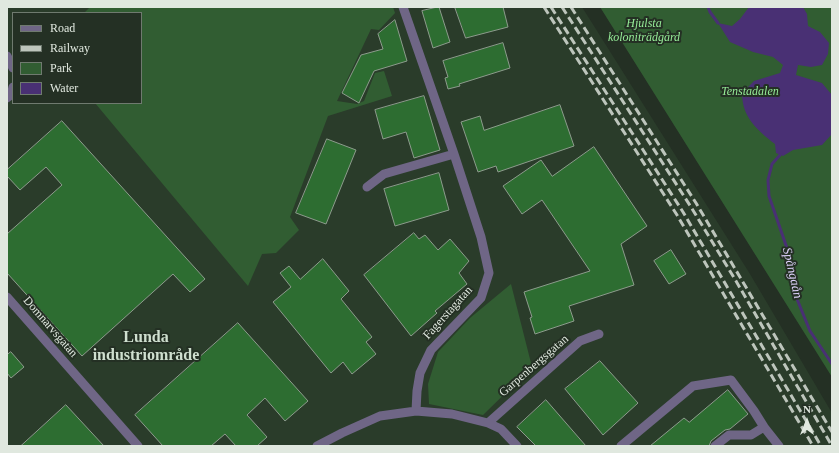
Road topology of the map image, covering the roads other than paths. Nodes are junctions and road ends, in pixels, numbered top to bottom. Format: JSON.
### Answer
{"nodes":[{"id":1,"x":403,"y":7,"type":"edge"},
{"id":2,"x":7,"y":56,"type":"edge"},
{"id":3,"x":12,"y":66,"type":"edge"},
{"id":4,"x":454,"y":154,"type":"junction"},
{"id":5,"x":367,"y":187,"type":"dead end"},
{"id":6,"x":7,"y":297,"type":"edge"},
{"id":7,"x":599,"y":334,"type":"dead end"},
{"id":8,"x":416,"y":411,"type":"junction"},
{"id":9,"x":488,"y":422,"type":"junction"},
{"id":10,"x":764,"y":427,"type":"junction"},
{"id":11,"x":138,"y":446,"type":"edge"},
{"id":12,"x":318,"y":446,"type":"edge"},
{"id":13,"x":517,"y":446,"type":"edge"},
{"id":14,"x":622,"y":446,"type":"edge"},
{"id":15,"x":715,"y":446,"type":"edge"},
{"id":16,"x":780,"y":446,"type":"edge"}],
"edges":[{"from":1,"to":4,"type":"street","name":"Fagerstagatan"},
{"from":2,"to":3,"type":"street"},
{"from":4,"to":5,"type":"street"},
{"from":4,"to":8,"type":"street","name":"Fagerstagatan"},
{"from":6,"to":11,"type":"street","name":"Domnarvsgatan"},
{"from":7,"to":9,"type":"street","name":"Garpenbergsgatan"},
{"from":8,"to":9,"type":"street"},
{"from":8,"to":12,"type":"street"},
{"from":9,"to":13,"type":"street"},
{"from":10,"to":14,"type":"street"},
{"from":10,"to":15,"type":"street"},
{"from":10,"to":16,"type":"street"}]}
